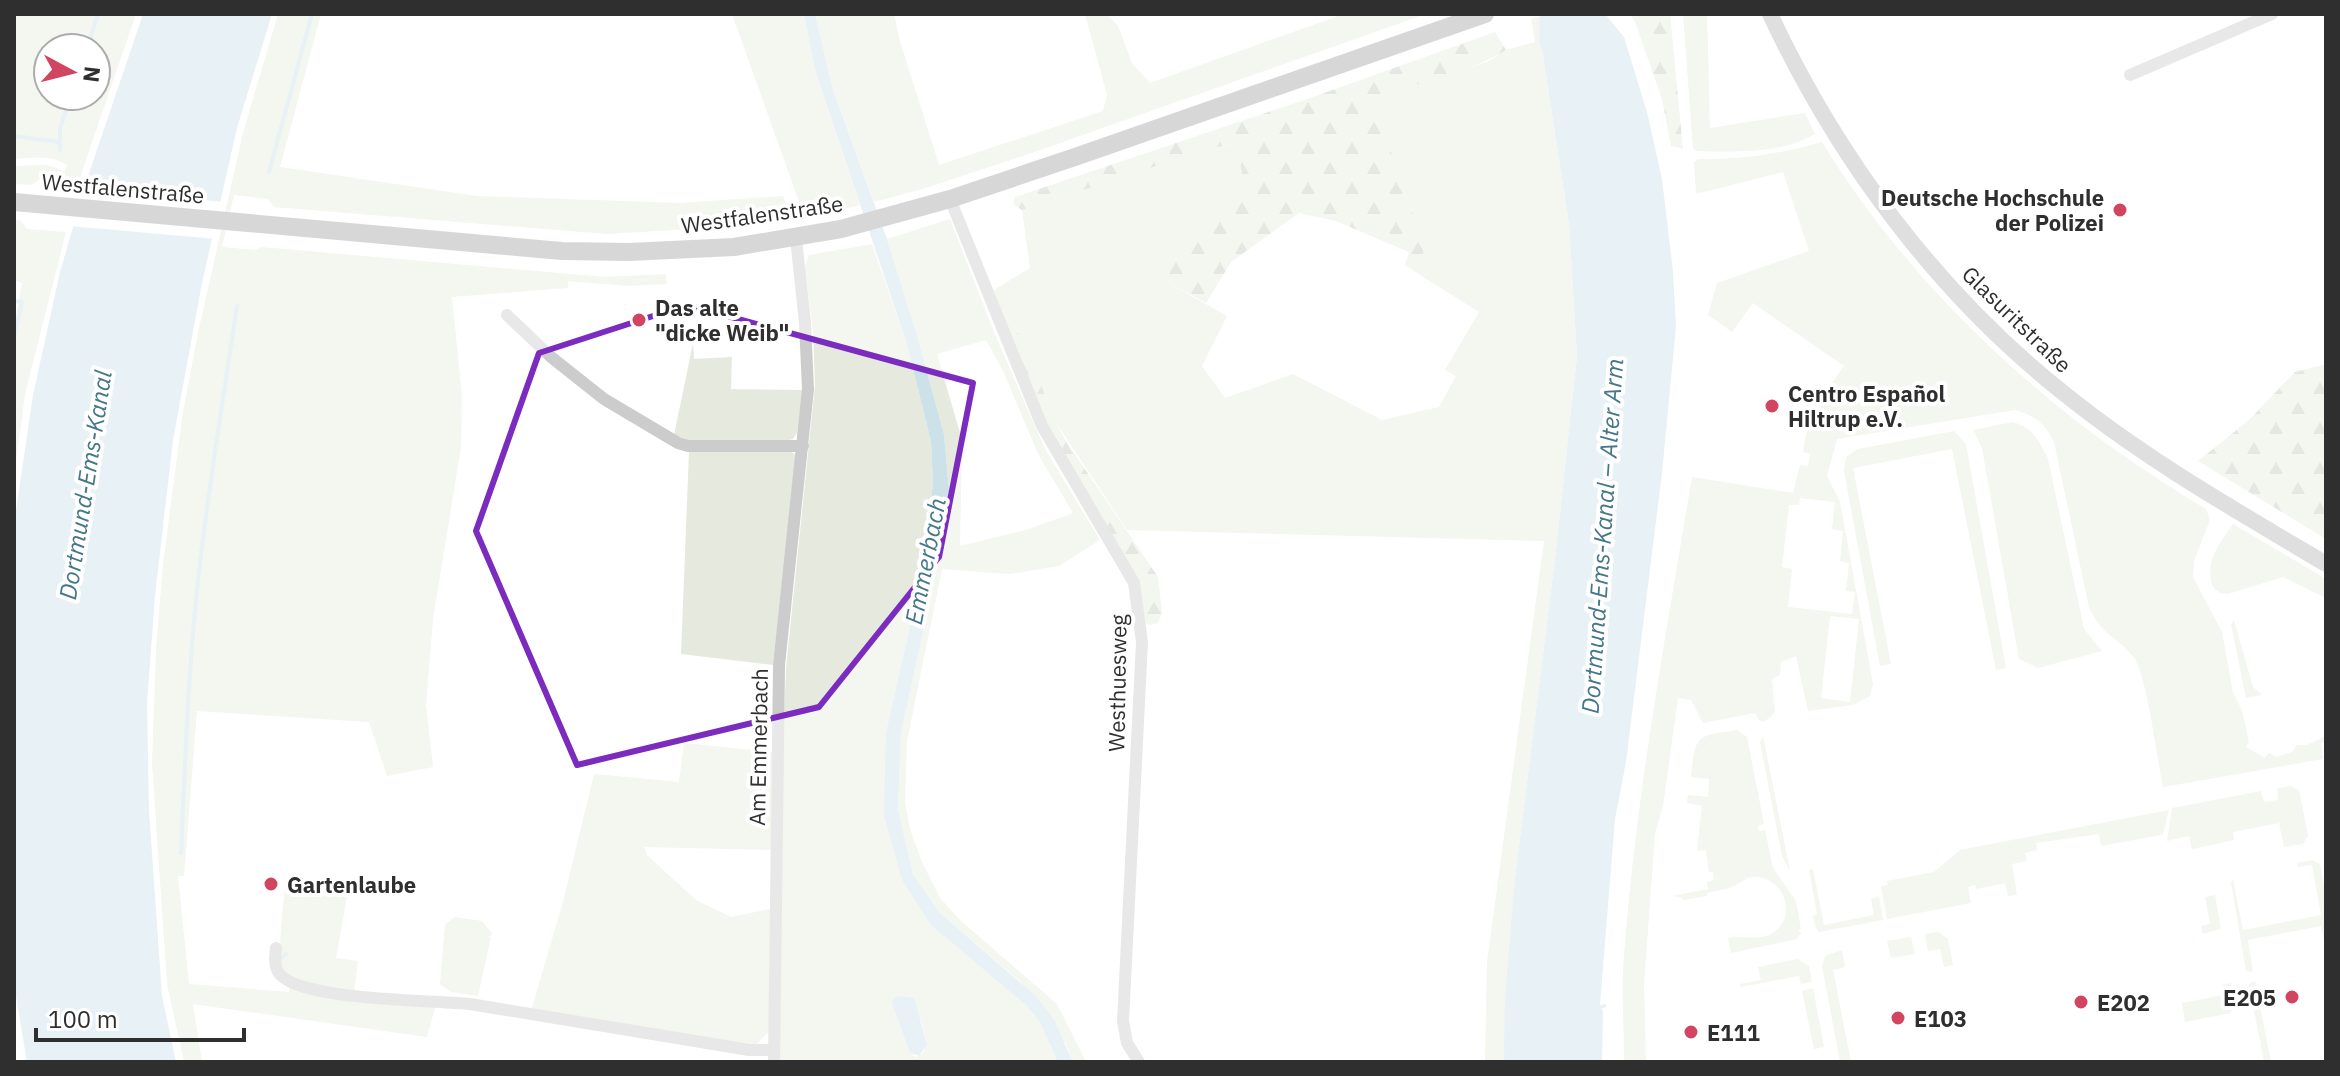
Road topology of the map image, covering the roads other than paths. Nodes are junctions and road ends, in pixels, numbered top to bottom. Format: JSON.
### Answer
{"nodes":[{"id":1,"x":1485,"y":14,"type":"edge"},
{"id":2,"x":1770,"y":14,"type":"edge"},
{"id":3,"x":2272,"y":14,"type":"edge"},
{"id":4,"x":2130,"y":75,"type":"dead end"},
{"id":5,"x":950,"y":199,"type":"junction"},
{"id":6,"x":14,"y":202,"type":"edge"},
{"id":7,"x":796,"y":238,"type":"junction"},
{"id":8,"x":507,"y":315,"type":"dead end"},
{"id":9,"x":803,"y":446,"type":"junction"},
{"id":10,"x":2326,"y":564,"type":"edge"},
{"id":11,"x":276,"y":948,"type":"dead end"},
{"id":12,"x":773,"y":1056,"type":"edge"},
{"id":13,"x":1139,"y":1062,"type":"edge"}],
"edges":[{"from":1,"to":5,"type":"main road","name":"Westfalenstraße"},
{"from":2,"to":10,"type":"main road","name":"Glasuritstraße"},
{"from":3,"to":4,"type":"street"},
{"from":5,"to":7,"type":"main road","name":"Westfalenstraße"},
{"from":5,"to":13,"type":"street","name":"Westhuesweg"},
{"from":6,"to":7,"type":"main road","name":"Westfalenstraße"},
{"from":7,"to":9,"type":"street","name":"Am Emmerbach"},
{"from":8,"to":9,"type":"street"},
{"from":9,"to":12,"type":"street","name":"Am Emmerbach"},
{"from":11,"to":12,"type":"street","name":"Am Emmerbach"}]}
